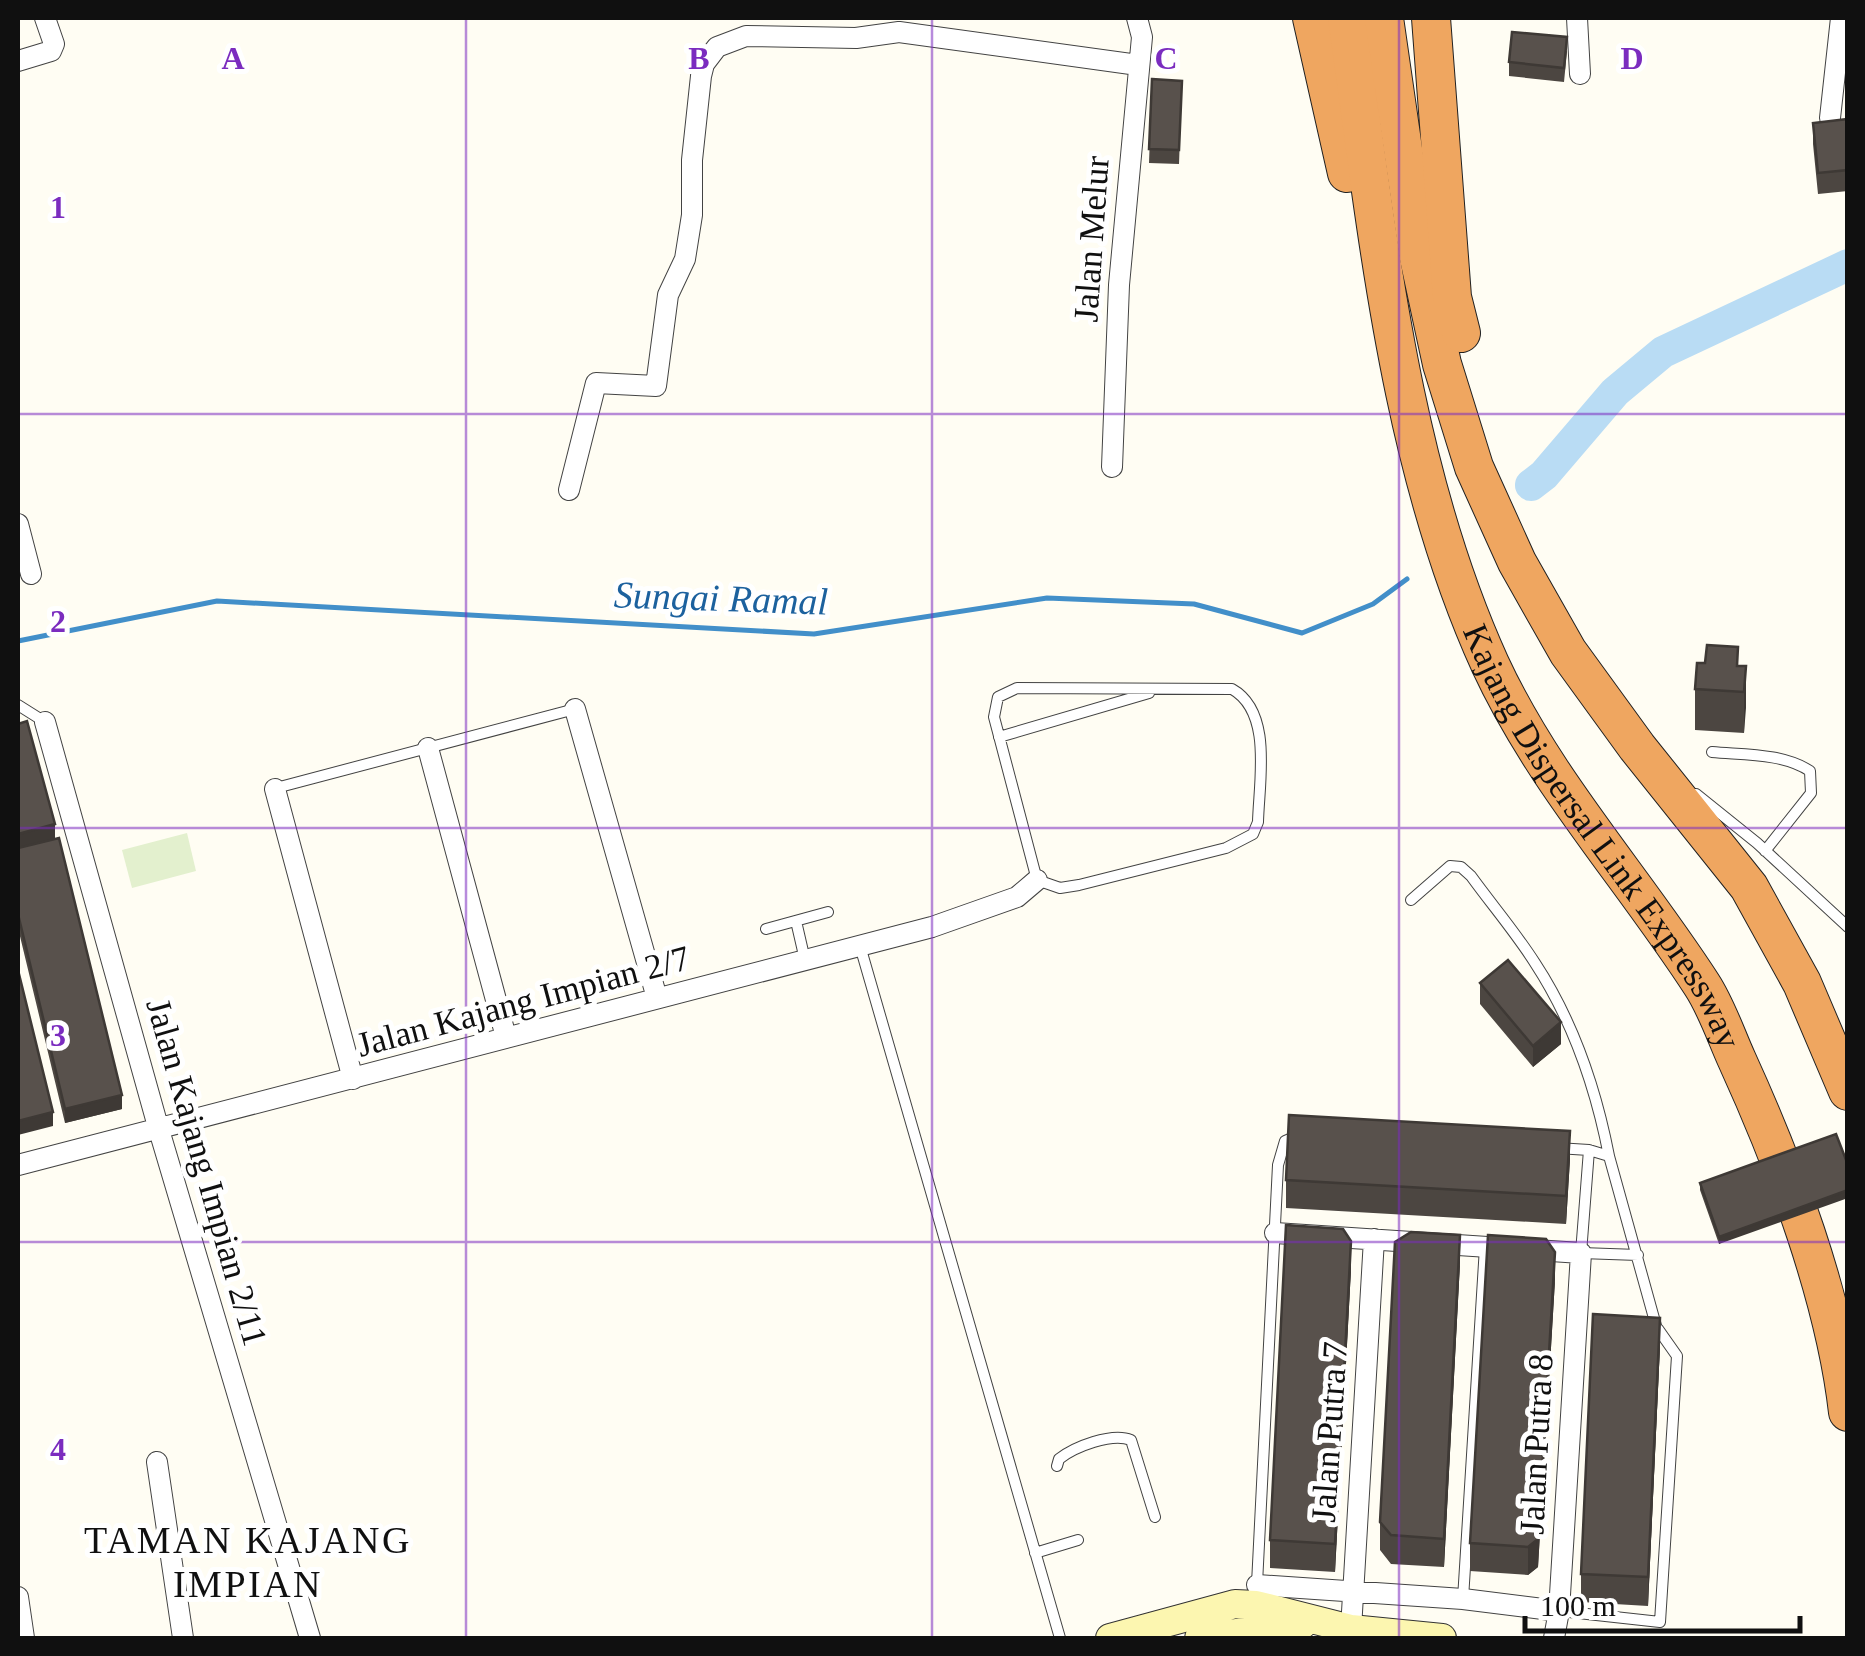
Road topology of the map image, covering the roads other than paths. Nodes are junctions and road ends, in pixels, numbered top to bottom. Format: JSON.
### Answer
{"nodes":[{"id":1,"x":45,"y":18,"type":"edge"},
{"id":2,"x":1136,"y":18,"type":"edge"},
{"id":3,"x":1312,"y":18,"type":"edge"},
{"id":4,"x":1347,"y":18,"type":"edge"},
{"id":5,"x":1384,"y":18,"type":"edge"},
{"id":6,"x":1431,"y":18,"type":"edge"},
{"id":7,"x":1578,"y":18,"type":"edge"},
{"id":8,"x":1840,"y":18,"type":"edge"},
{"id":9,"x":897,"y":25,"type":"edge"},
{"id":10,"x":18,"y":61,"type":"edge"},
{"id":11,"x":1138,"y":64,"type":"junction"},
{"id":12,"x":1580,"y":74,"type":"dead end"},
{"id":13,"x":1830,"y":118,"type":"edge"},
{"id":14,"x":1381,"y":253,"type":"junction"},
{"id":15,"x":1112,"y":468,"type":"dead end"},
{"id":16,"x":569,"y":490,"type":"dead end"},
{"id":17,"x":18,"y":524,"type":"edge"},
{"id":18,"x":32,"y":574,"type":"dead end"},
{"id":19,"x":1568,"y":652,"type":"junction"},
{"id":20,"x":1160,"y":690,"type":"junction"},
{"id":21,"x":18,"y":705,"type":"edge"},
{"id":22,"x":576,"y":709,"type":"joint"},
{"id":23,"x":45,"y":722,"type":"joint"},
{"id":24,"x":999,"y":738,"type":"junction"},
{"id":25,"x":1636,"y":747,"type":"junction"},
{"id":26,"x":428,"y":748,"type":"junction"},
{"id":27,"x":1712,"y":752,"type":"dead end"},
{"id":28,"x":275,"y":788,"type":"joint"},
{"id":29,"x":1766,"y":851,"type":"junction"},
{"id":30,"x":1037,"y":880,"type":"junction"},
{"id":31,"x":1410,"y":900,"type":"dead end"},
{"id":32,"x":828,"y":912,"type":"dead end"},
{"id":33,"x":796,"y":921,"type":"junction"},
{"id":34,"x":1848,"y":927,"type":"edge"},
{"id":35,"x":766,"y":929,"type":"dead end"},
{"id":36,"x":860,"y":946,"type":"junction"},
{"id":37,"x":805,"y":961,"type":"junction"},
{"id":38,"x":657,"y":998,"type":"junction"},
{"id":39,"x":506,"y":1036,"type":"junction"},
{"id":40,"x":353,"y":1079,"type":"junction"},
{"id":41,"x":1848,"y":1091,"type":"edge"},
{"id":42,"x":159,"y":1130,"type":"junction"},
{"id":43,"x":1306,"y":1132,"type":"edge"},
{"id":44,"x":1551,"y":1148,"type":"edge"},
{"id":45,"x":1588,"y":1150,"type":"junction"},
{"id":46,"x":1609,"y":1156,"type":"junction"},
{"id":47,"x":18,"y":1165,"type":"edge"},
{"id":48,"x":1275,"y":1232,"type":"junction"},
{"id":49,"x":1374,"y":1239,"type":"junction"},
{"id":50,"x":1485,"y":1247,"type":"junction"},
{"id":51,"x":1581,"y":1253,"type":"junction"},
{"id":52,"x":1638,"y":1255,"type":"junction"},
{"id":53,"x":1642,"y":1328,"type":"edge"},
{"id":54,"x":1658,"y":1329,"type":"junction"},
{"id":55,"x":1848,"y":1412,"type":"edge"},
{"id":56,"x":157,"y":1462,"type":"dead end"},
{"id":57,"x":1057,"y":1466,"type":"dead end"},
{"id":58,"x":1155,"y":1516,"type":"dead end"},
{"id":59,"x":1078,"y":1540,"type":"dead end"},
{"id":60,"x":1035,"y":1554,"type":"junction"},
{"id":61,"x":1352,"y":1592,"type":"junction"},
{"id":62,"x":1463,"y":1599,"type":"junction"},
{"id":63,"x":1559,"y":1611,"type":"junction"},
{"id":64,"x":1263,"y":1619,"type":"edge"},
{"id":65,"x":1351,"y":1630,"type":"junction"},
{"id":66,"x":183,"y":1638,"type":"edge"},
{"id":67,"x":310,"y":1638,"type":"edge"},
{"id":68,"x":1060,"y":1638,"type":"edge"},
{"id":69,"x":1110,"y":1638,"type":"edge"},
{"id":70,"x":1199,"y":1638,"type":"edge"},
{"id":71,"x":1442,"y":1638,"type":"edge"},
{"id":72,"x":1554,"y":1638,"type":"edge"}],
"edges":[{"from":1,"to":10,"type":"street"},
{"from":2,"to":11,"type":"street","name":"Jalan Melur"},
{"from":3,"to":14,"type":"highway","name":"Kajang Dispersal Link Expressway"},
{"from":4,"to":14,"type":"highway","name":"Kajang Dispersal Link Expressway"},
{"from":5,"to":19,"type":"highway","name":"Kajang Dispersal Link Expressway"},
{"from":6,"to":19,"type":"highway"},
{"from":7,"to":12,"type":"street"},
{"from":8,"to":13,"type":"street"},
{"from":9,"to":11,"type":"street"},
{"from":9,"to":16,"type":"street"},
{"from":11,"to":15,"type":"street","name":"Jalan Melur"},
{"from":14,"to":55,"type":"highway","name":"Kajang Dispersal Link Expressway"},
{"from":17,"to":18,"type":"street"},
{"from":19,"to":25,"type":"highway","name":"Kajang Dispersal Link Expressway"},
{"from":20,"to":24,"type":"lane"},
{"from":20,"to":24,"type":"lane"},
{"from":20,"to":30,"type":"lane"},
{"from":21,"to":23,"type":"lane"},
{"from":22,"to":26,"type":"lane"},
{"from":22,"to":38,"type":"street"},
{"from":23,"to":42,"type":"street","name":"Jalan Kajang Impian 2/11"},
{"from":24,"to":30,"type":"lane"},
{"from":25,"to":29,"type":"lane"},
{"from":25,"to":41,"type":"highway","name":"Kajang Dispersal Link Expressway"},
{"from":26,"to":28,"type":"lane"},
{"from":26,"to":39,"type":"street"},
{"from":27,"to":29,"type":"lane"},
{"from":28,"to":40,"type":"street"},
{"from":29,"to":34,"type":"lane"},
{"from":30,"to":36,"type":"street","name":"Jalan Kajang Impian 2/7"},
{"from":31,"to":46,"type":"lane"},
{"from":32,"to":33,"type":"lane"},
{"from":33,"to":35,"type":"lane"},
{"from":33,"to":37,"type":"lane"},
{"from":36,"to":37,"type":"street","name":"Jalan Kajang Impian 2/7"},
{"from":36,"to":60,"type":"lane"},
{"from":37,"to":38,"type":"street","name":"Jalan Kajang Impian 2/7"},
{"from":38,"to":39,"type":"street","name":"Jalan Kajang Impian 2/7"},
{"from":39,"to":40,"type":"street","name":"Jalan Kajang Impian 2/7"},
{"from":40,"to":42,"type":"street","name":"Jalan Kajang Impian 2/7"},
{"from":42,"to":47,"type":"street","name":"Jalan Kajang Impian 2/7"},
{"from":42,"to":67,"type":"street","name":"Jalan Kajang Impian 2/11"},
{"from":43,"to":48,"type":"lane"},
{"from":44,"to":45,"type":"lane"},
{"from":45,"to":46,"type":"lane"},
{"from":45,"to":51,"type":"lane"},
{"from":46,"to":52,"type":"lane"},
{"from":48,"to":49,"type":"street"},
{"from":48,"to":64,"type":"lane"},
{"from":49,"to":50,"type":"street"},
{"from":49,"to":61,"type":"street","name":"Jalan Putra 7"},
{"from":50,"to":51,"type":"street"},
{"from":50,"to":62,"type":"lane"},
{"from":51,"to":52,"type":"lane"},
{"from":51,"to":63,"type":"street","name":"Jalan Putra 8"},
{"from":52,"to":54,"type":"lane"},
{"from":53,"to":54,"type":"lane"},
{"from":54,"to":63,"type":"lane"},
{"from":56,"to":66,"type":"street"},
{"from":57,"to":58,"type":"lane"},
{"from":59,"to":60,"type":"lane"},
{"from":60,"to":68,"type":"lane"},
{"from":61,"to":62,"type":"street"},
{"from":61,"to":64,"type":"street"},
{"from":61,"to":65,"type":"street","name":"Jalan Putra 7"},
{"from":62,"to":63,"type":"street"},
{"from":63,"to":72,"type":"street","name":"Jalan Putra 8"},
{"from":64,"to":65,"type":"street"},
{"from":64,"to":69,"type":"street"},
{"from":64,"to":70,"type":"street"},
{"from":65,"to":71,"type":"street"}]}
